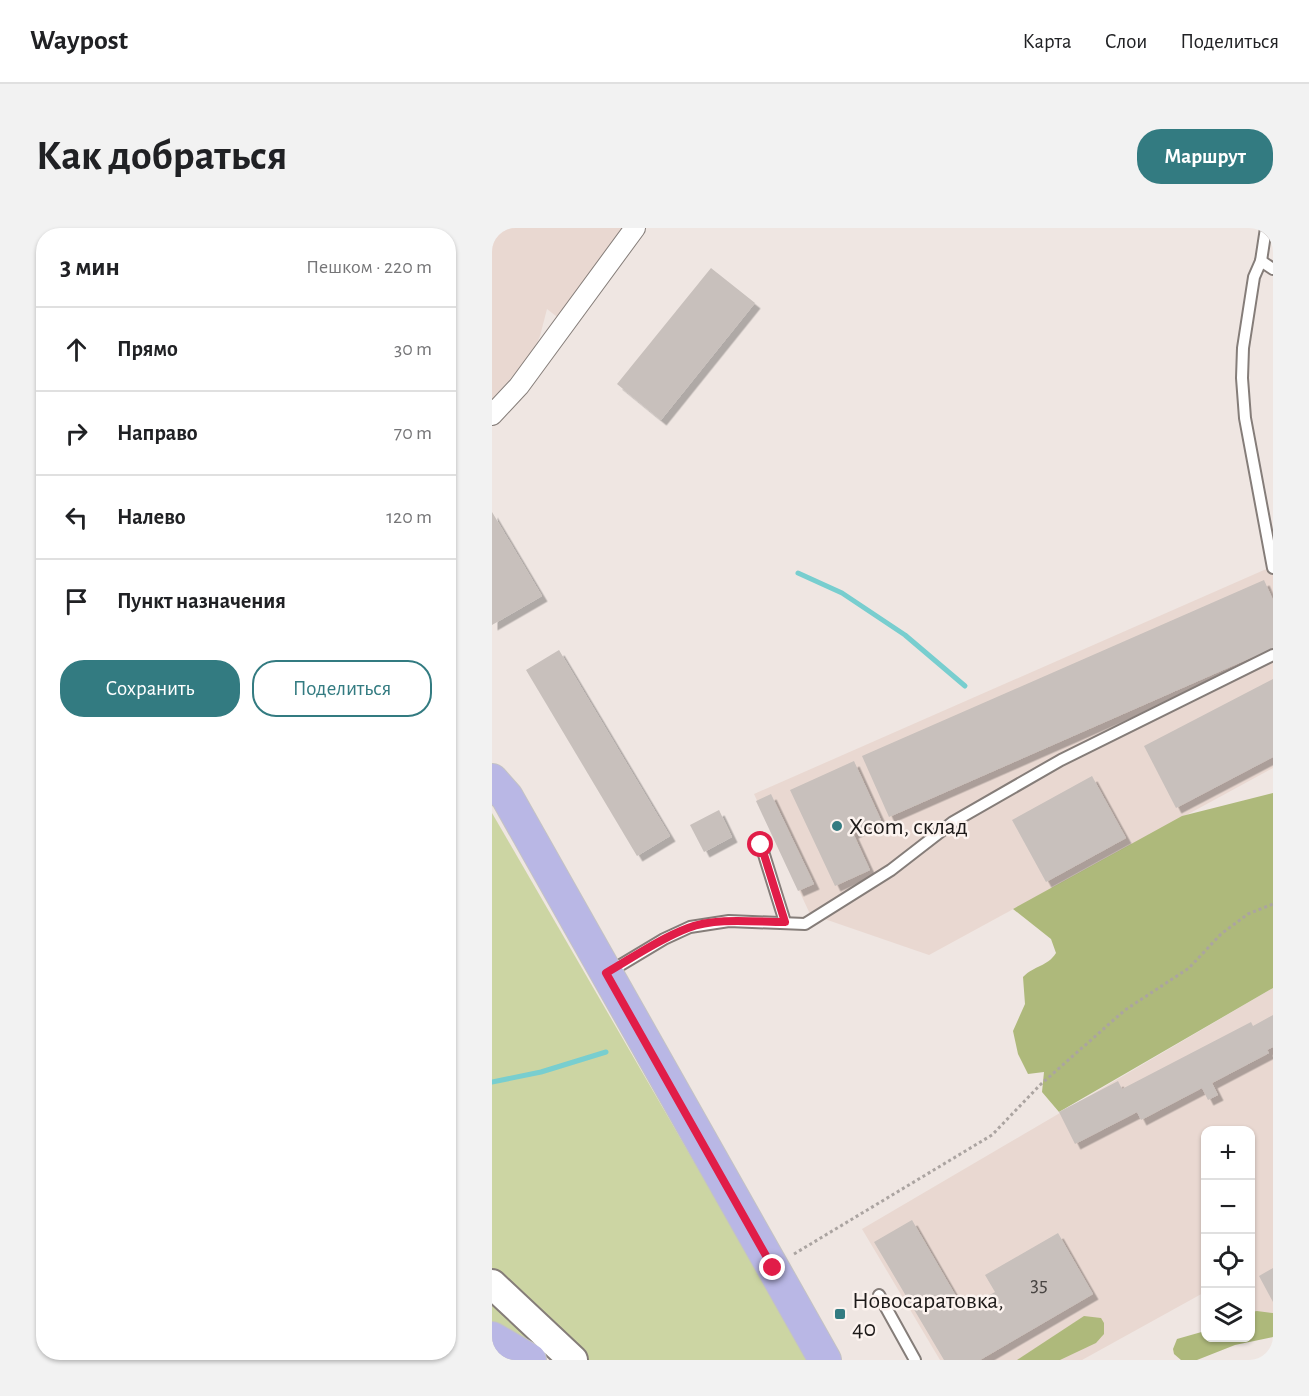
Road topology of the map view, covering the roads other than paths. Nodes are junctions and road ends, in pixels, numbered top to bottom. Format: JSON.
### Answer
{"nodes":[{"id":1,"x":635,"y":228,"type":"edge"},
{"id":2,"x":1266,"y":228,"type":"edge"},
{"id":3,"x":1261,"y":261,"type":"junction"},
{"id":4,"x":1273,"y":269,"type":"edge"},
{"id":5,"x":492,"y":415,"type":"edge"},
{"id":6,"x":1273,"y":568,"type":"edge"},
{"id":7,"x":1273,"y":655,"type":"edge"},
{"id":8,"x":497,"y":783,"type":"edge"},
{"id":9,"x":761,"y":845,"type":"dead end"},
{"id":10,"x":785,"y":922,"type":"junction"},
{"id":11,"x":606,"y":973,"type":"junction"},
{"id":12,"x":492,"y":1284,"type":"edge"},
{"id":13,"x":879,"y":1295,"type":"dead end"},
{"id":14,"x":492,"y":1338,"type":"edge"},
{"id":15,"x":530,"y":1360,"type":"edge"},
{"id":16,"x":573,"y":1360,"type":"edge"},
{"id":17,"x":825,"y":1360,"type":"edge"},
{"id":18,"x":915,"y":1360,"type":"edge"}],
"edges":[{"from":1,"to":5,"type":"street"},
{"from":2,"to":3,"type":"lane"},
{"from":3,"to":4,"type":"lane"},
{"from":3,"to":6,"type":"lane"},
{"from":7,"to":10,"type":"lane"},
{"from":8,"to":11,"type":"main road"},
{"from":9,"to":10,"type":"lane"},
{"from":10,"to":11,"type":"lane"},
{"from":11,"to":17,"type":"main road"},
{"from":12,"to":16,"type":"main road"},
{"from":13,"to":18,"type":"lane"},
{"from":14,"to":15,"type":"main road"}]}
